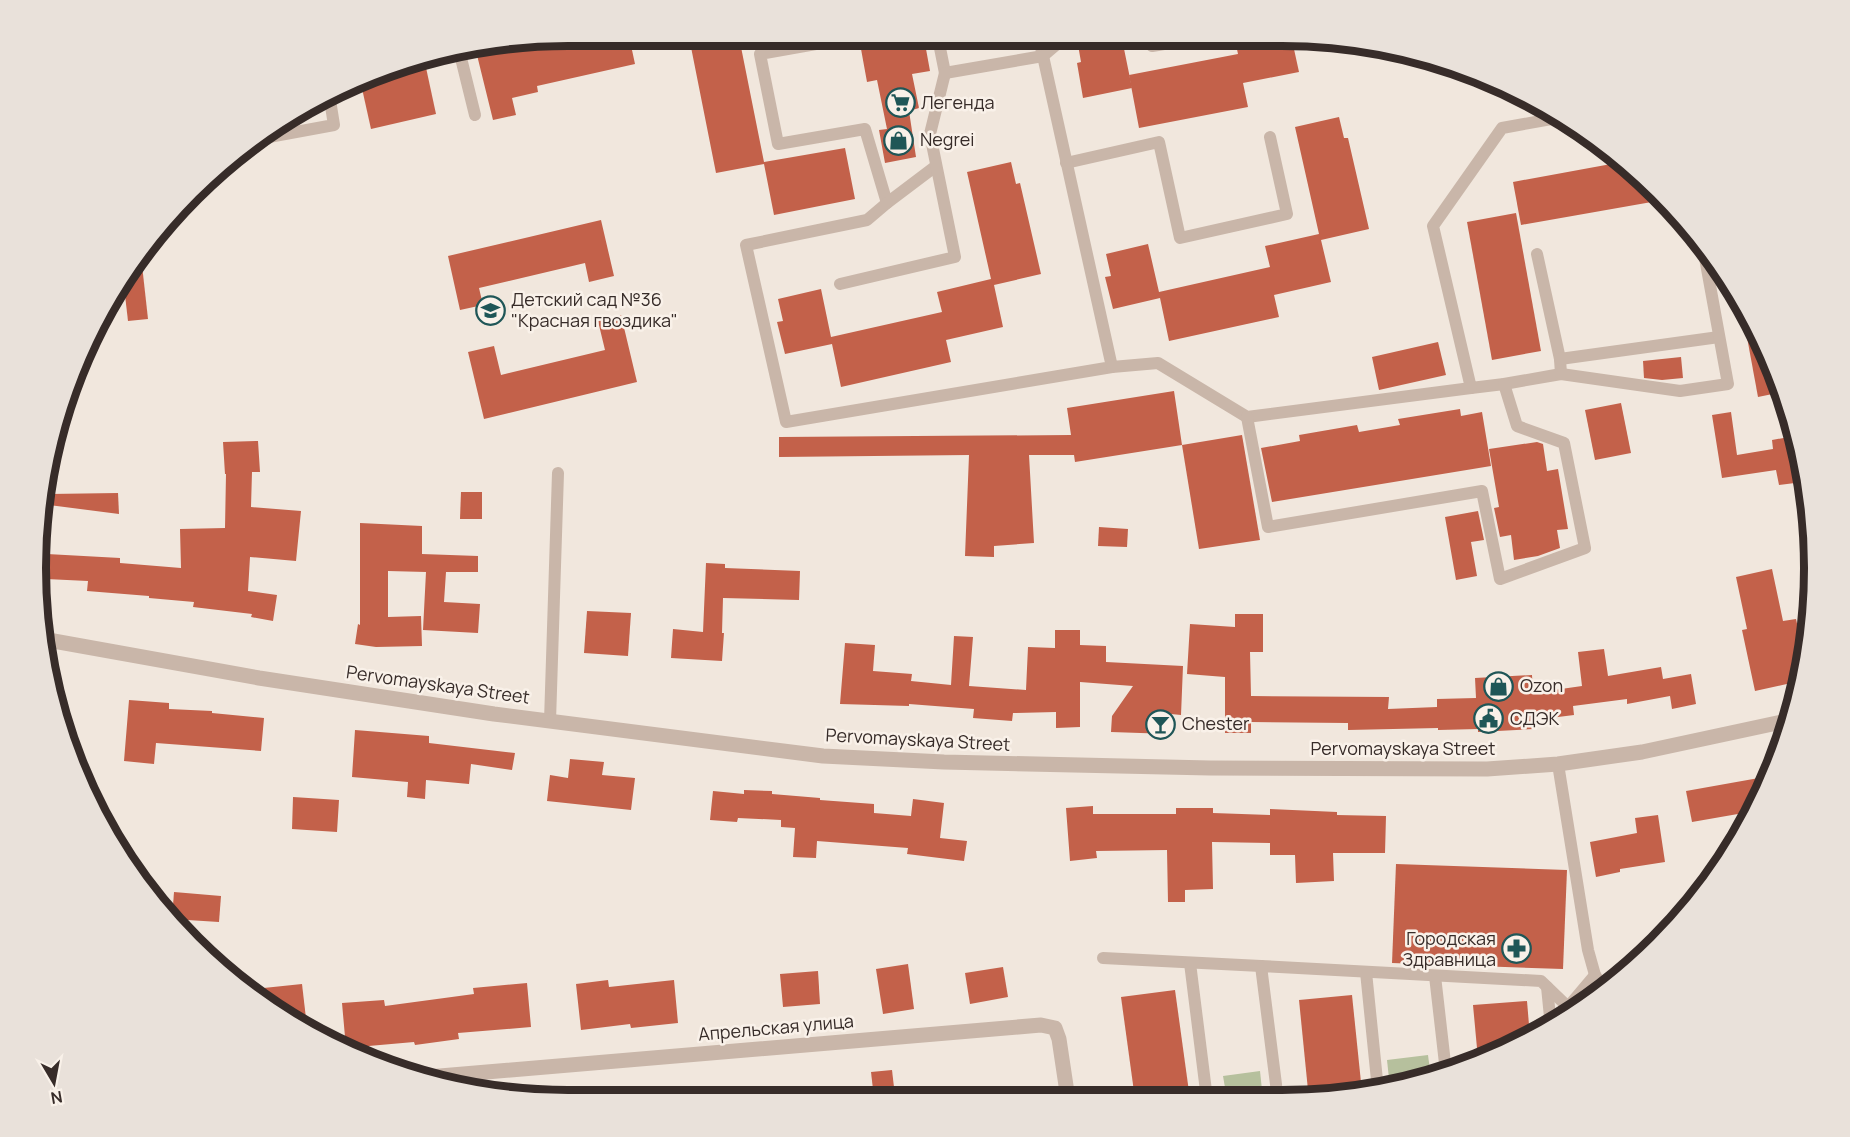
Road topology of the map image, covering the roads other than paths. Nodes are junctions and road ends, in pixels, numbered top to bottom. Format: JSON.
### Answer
{"nodes":[{"id":1,"x":804,"y":46,"type":"edge"},
{"id":2,"x":940,"y":46,"type":"edge"},
{"id":3,"x":1041,"y":46,"type":"edge"},
{"id":4,"x":1055,"y":46,"type":"edge"},
{"id":5,"x":1043,"y":56,"type":"junction"},
{"id":6,"x":461,"y":58,"type":"edge"},
{"id":7,"x":945,"y":73,"type":"junction"},
{"id":8,"x":331,"y":104,"type":"edge"},
{"id":9,"x":475,"y":115,"type":"dead end"},
{"id":10,"x":1549,"y":120,"type":"edge"},
{"id":11,"x":276,"y":136,"type":"edge"},
{"id":12,"x":1270,"y":137,"type":"dead end"},
{"id":13,"x":1066,"y":164,"type":"junction"},
{"id":14,"x":936,"y":165,"type":"junction"},
{"id":15,"x":886,"y":203,"type":"junction"},
{"id":16,"x":1537,"y":255,"type":"dead end"},
{"id":17,"x":1706,"y":265,"type":"edge"},
{"id":18,"x":840,"y":284,"type":"dead end"},
{"id":19,"x":1719,"y":337,"type":"junction"},
{"id":20,"x":1560,"y":359,"type":"junction"},
{"id":21,"x":1112,"y":367,"type":"junction"},
{"id":22,"x":1561,"y":374,"type":"junction"},
{"id":23,"x":1504,"y":384,"type":"junction"},
{"id":24,"x":1471,"y":388,"type":"junction"},
{"id":25,"x":1247,"y":417,"type":"junction"},
{"id":26,"x":558,"y":473,"type":"dead end"},
{"id":27,"x":52,"y":641,"type":"edge"},
{"id":28,"x":550,"y":721,"type":"junction"},
{"id":29,"x":1780,"y":722,"type":"edge"},
{"id":30,"x":1558,"y":764,"type":"junction"},
{"id":31,"x":1102,"y":958,"type":"dead end"},
{"id":32,"x":1190,"y":963,"type":"junction"},
{"id":33,"x":1261,"y":966,"type":"junction"},
{"id":34,"x":1365,"y":972,"type":"junction"},
{"id":35,"x":1595,"y":975,"type":"junction"},
{"id":36,"x":1435,"y":976,"type":"junction"},
{"id":37,"x":1600,"y":982,"type":"edge"},
{"id":38,"x":1547,"y":987,"type":"junction"},
{"id":39,"x":1571,"y":1004,"type":"edge"},
{"id":40,"x":1567,"y":1006,"type":"edge"},
{"id":41,"x":1550,"y":1016,"type":"edge"},
{"id":42,"x":1445,"y":1064,"type":"edge"},
{"id":43,"x":445,"y":1076,"type":"edge"},
{"id":44,"x":1377,"y":1081,"type":"edge"},
{"id":45,"x":1067,"y":1090,"type":"edge"},
{"id":46,"x":1206,"y":1090,"type":"edge"},
{"id":47,"x":1277,"y":1090,"type":"edge"}],
"edges":[{"from":1,"to":15,"type":"lane"},
{"from":2,"to":7,"type":"lane"},
{"from":3,"to":5,"type":"lane"},
{"from":4,"to":5,"type":"lane"},
{"from":5,"to":7,"type":"lane"},
{"from":5,"to":13,"type":"lane"},
{"from":6,"to":9,"type":"lane"},
{"from":7,"to":14,"type":"lane"},
{"from":8,"to":11,"type":"lane"},
{"from":10,"to":24,"type":"lane"},
{"from":12,"to":13,"type":"lane"},
{"from":13,"to":21,"type":"lane"},
{"from":14,"to":15,"type":"lane"},
{"from":14,"to":18,"type":"lane"},
{"from":15,"to":21,"type":"lane"},
{"from":16,"to":20,"type":"lane"},
{"from":17,"to":19,"type":"lane"},
{"from":19,"to":20,"type":"lane"},
{"from":19,"to":22,"type":"lane"},
{"from":20,"to":22,"type":"lane"},
{"from":21,"to":25,"type":"lane"},
{"from":22,"to":23,"type":"lane"},
{"from":23,"to":24,"type":"lane"},
{"from":23,"to":25,"type":"lane"},
{"from":24,"to":25,"type":"lane"},
{"from":26,"to":28,"type":"lane"},
{"from":27,"to":28,"type":"street","name":"Pervomayskaya Street"},
{"from":28,"to":30,"type":"street","name":"Pervomayskaya Street"},
{"from":29,"to":30,"type":"street","name":"Pervomayskaya Street"},
{"from":30,"to":35,"type":"lane"},
{"from":31,"to":32,"type":"lane"},
{"from":32,"to":33,"type":"lane"},
{"from":32,"to":46,"type":"lane"},
{"from":33,"to":34,"type":"lane"},
{"from":33,"to":47,"type":"lane"},
{"from":34,"to":36,"type":"lane"},
{"from":34,"to":44,"type":"lane"},
{"from":35,"to":37,"type":"lane"},
{"from":35,"to":39,"type":"lane"},
{"from":36,"to":38,"type":"lane"},
{"from":36,"to":42,"type":"lane"},
{"from":38,"to":40,"type":"lane"},
{"from":38,"to":41,"type":"lane"},
{"from":43,"to":45,"type":"street","name":"Апрельская улица"}]}
